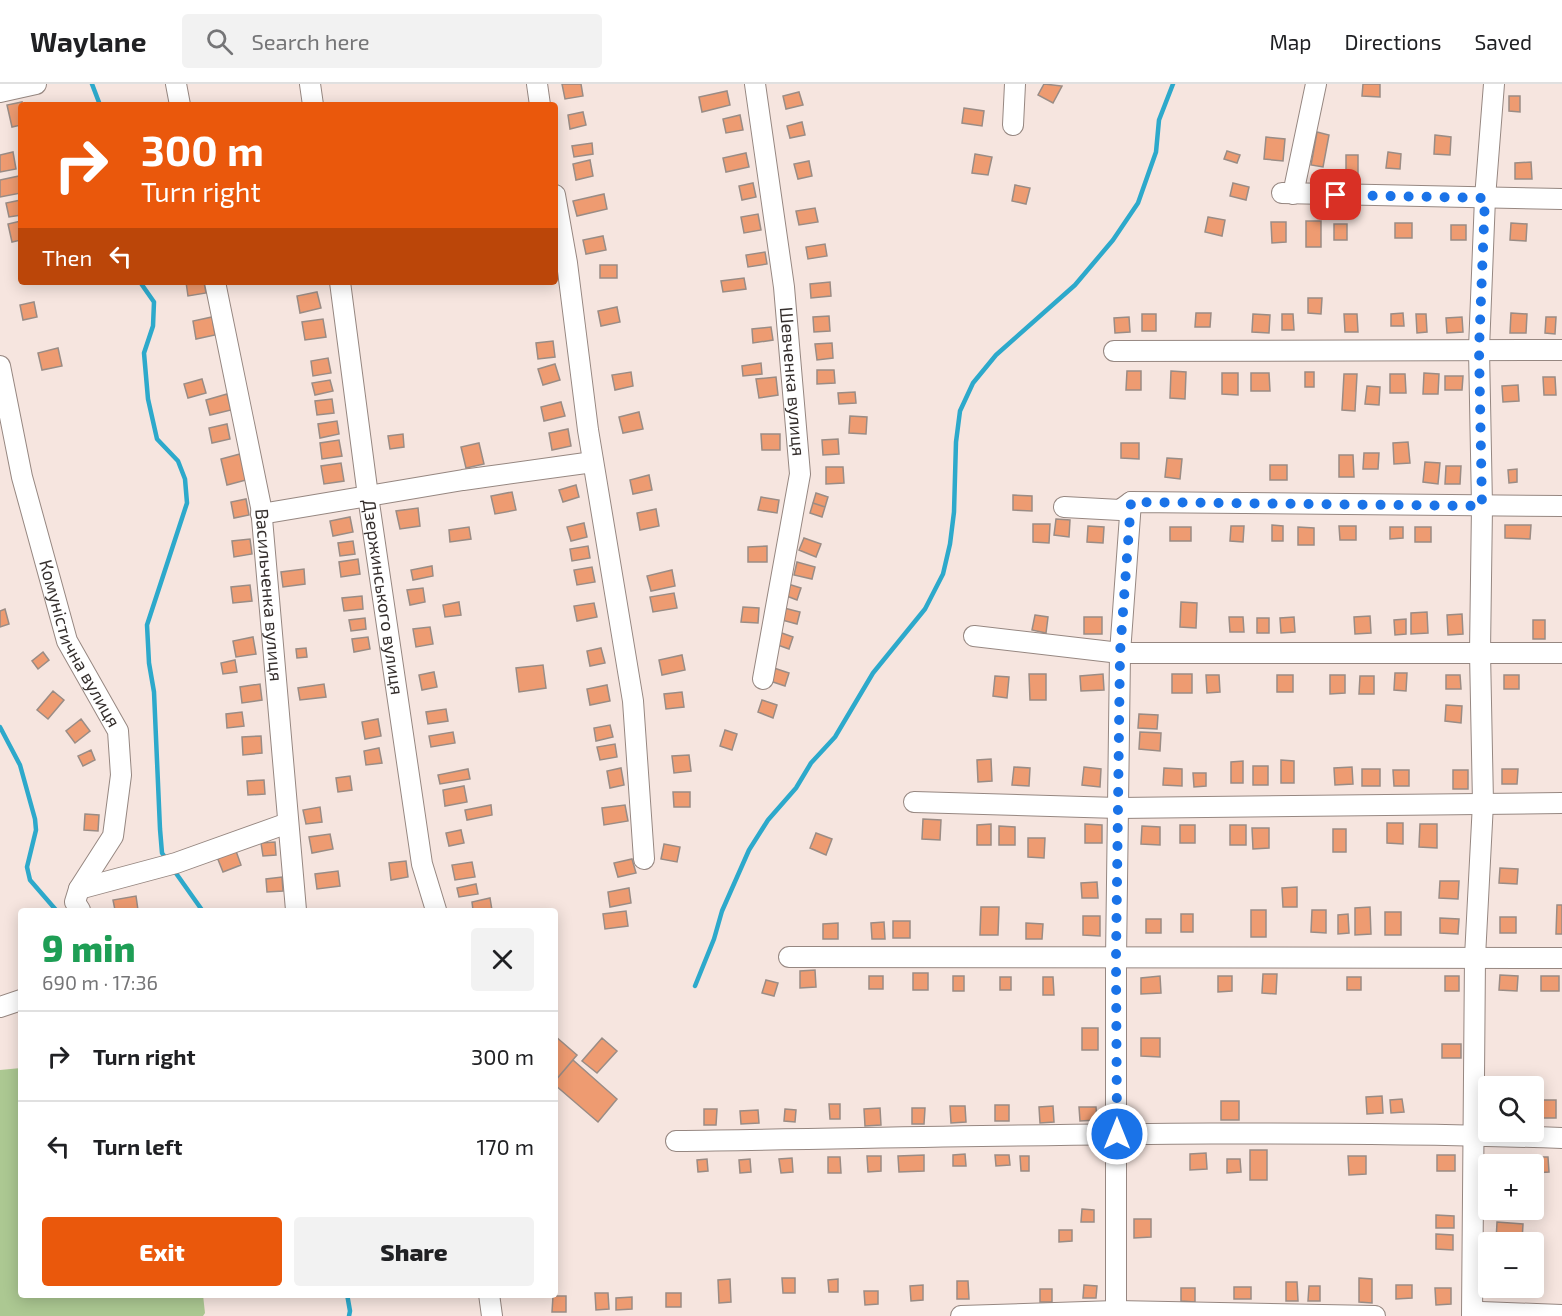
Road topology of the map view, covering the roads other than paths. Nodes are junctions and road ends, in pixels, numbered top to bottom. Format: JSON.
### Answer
{"nodes":[{"id":1,"x":36,"y":84,"type":"edge"},
{"id":2,"x":176,"y":84,"type":"edge"},
{"id":3,"x":309,"y":84,"type":"edge"},
{"id":4,"x":537,"y":84,"type":"edge"},
{"id":5,"x":755,"y":84,"type":"edge"},
{"id":6,"x":1015,"y":84,"type":"edge"},
{"id":7,"x":1316,"y":84,"type":"edge"},
{"id":8,"x":1494,"y":84,"type":"edge"},
{"id":9,"x":0,"y":92,"type":"edge"},
{"id":10,"x":179,"y":102,"type":"edge"},
{"id":11,"x":312,"y":102,"type":"edge"},
{"id":12,"x":540,"y":102,"type":"edge"},
{"id":13,"x":1012,"y":125,"type":"dead end"},
{"id":14,"x":1485,"y":198,"type":"junction"},
{"id":15,"x":1562,"y":199,"type":"edge"},
{"id":16,"x":558,"y":212,"type":"edge"},
{"id":17,"x":216,"y":285,"type":"edge"},
{"id":18,"x":340,"y":285,"type":"edge"},
{"id":19,"x":1479,"y":349,"type":"junction"},
{"id":20,"x":1562,"y":350,"type":"edge"},
{"id":21,"x":1114,"y":351,"type":"dead end"},
{"id":22,"x":0,"y":366,"type":"edge"},
{"id":23,"x":593,"y":462,"type":"junction"},
{"id":24,"x":368,"y":496,"type":"junction"},
{"id":25,"x":1131,"y":502,"type":"junction"},
{"id":26,"x":1482,"y":506,"type":"junction"},
{"id":27,"x":1562,"y":506,"type":"edge"},
{"id":28,"x":1064,"y":507,"type":"dead end"},
{"id":29,"x":261,"y":514,"type":"junction"},
{"id":30,"x":974,"y":636,"type":"dead end"},
{"id":31,"x":1480,"y":652,"type":"junction"},
{"id":32,"x":1120,"y":653,"type":"junction"},
{"id":33,"x":1562,"y":653,"type":"edge"},
{"id":34,"x":763,"y":679,"type":"dead end"},
{"id":35,"x":914,"y":802,"type":"dead end"},
{"id":36,"x":1483,"y":803,"type":"junction"},
{"id":37,"x":1562,"y":803,"type":"edge"},
{"id":38,"x":1118,"y":808,"type":"junction"},
{"id":39,"x":288,"y":823,"type":"junction"},
{"id":40,"x":644,"y":859,"type":"dead end"},
{"id":41,"x":76,"y":903,"type":"edge"},
{"id":42,"x":296,"y":908,"type":"edge"},
{"id":43,"x":435,"y":908,"type":"edge"},
{"id":44,"x":789,"y":957,"type":"dead end"},
{"id":45,"x":1475,"y":957,"type":"junction"},
{"id":46,"x":1562,"y":958,"type":"edge"},
{"id":47,"x":1116,"y":959,"type":"junction"},
{"id":48,"x":18,"y":1001,"type":"edge"},
{"id":49,"x":0,"y":1007,"type":"edge"},
{"id":50,"x":1117,"y":1134,"type":"junction"},
{"id":51,"x":1473,"y":1135,"type":"junction"},
{"id":52,"x":1562,"y":1138,"type":"edge"},
{"id":53,"x":676,"y":1141,"type":"dead end"},
{"id":54,"x":490,"y":1298,"type":"edge"},
{"id":55,"x":1116,"y":1313,"type":"edge"},
{"id":56,"x":1562,"y":1315,"type":"edge"},
{"id":57,"x":492,"y":1316,"type":"edge"},
{"id":58,"x":961,"y":1316,"type":"edge"},
{"id":59,"x":1375,"y":1316,"type":"edge"},
{"id":60,"x":1473,"y":1316,"type":"edge"}],
"edges":[{"from":1,"to":9,"type":"street"},
{"from":2,"to":10,"type":"street"},
{"from":3,"to":11,"type":"street"},
{"from":4,"to":12,"type":"street"},
{"from":5,"to":34,"type":"street","name":"Шевченка вулиця"},
{"from":6,"to":13,"type":"street"},
{"from":7,"to":14,"type":"street"},
{"from":8,"to":14,"type":"street"},
{"from":14,"to":15,"type":"street"},
{"from":14,"to":19,"type":"street"},
{"from":16,"to":23,"type":"street"},
{"from":17,"to":29,"type":"street","name":"Васильченка вулиця"},
{"from":18,"to":24,"type":"street","name":"Дзержинського вулиця"},
{"from":19,"to":20,"type":"street"},
{"from":19,"to":21,"type":"street"},
{"from":19,"to":26,"type":"street"},
{"from":22,"to":41,"type":"street","name":"Комуністична вулиця"},
{"from":23,"to":24,"type":"street"},
{"from":23,"to":40,"type":"street"},
{"from":24,"to":29,"type":"street"},
{"from":24,"to":43,"type":"street","name":"Дзержинського вулиця"},
{"from":25,"to":26,"type":"street"},
{"from":25,"to":28,"type":"street"},
{"from":25,"to":32,"type":"street"},
{"from":26,"to":27,"type":"street"},
{"from":26,"to":31,"type":"street"},
{"from":29,"to":39,"type":"street","name":"Васильченка вулиця"},
{"from":30,"to":32,"type":"street"},
{"from":31,"to":32,"type":"street"},
{"from":31,"to":33,"type":"street"},
{"from":31,"to":36,"type":"street"},
{"from":32,"to":38,"type":"street"},
{"from":35,"to":38,"type":"street"},
{"from":36,"to":37,"type":"street"},
{"from":36,"to":38,"type":"street"},
{"from":36,"to":45,"type":"street"},
{"from":38,"to":47,"type":"street"},
{"from":39,"to":41,"type":"street"},
{"from":39,"to":42,"type":"street","name":"Васильченка вулиця"},
{"from":44,"to":47,"type":"street"},
{"from":45,"to":46,"type":"street"},
{"from":45,"to":47,"type":"street"},
{"from":45,"to":51,"type":"street"},
{"from":47,"to":50,"type":"street"},
{"from":48,"to":49,"type":"street"},
{"from":50,"to":51,"type":"street"},
{"from":50,"to":53,"type":"street"},
{"from":50,"to":55,"type":"street"},
{"from":51,"to":52,"type":"street"},
{"from":51,"to":60,"type":"street"},
{"from":54,"to":57,"type":"street"},
{"from":55,"to":58,"type":"street"},
{"from":55,"to":59,"type":"street"},
{"from":56,"to":60,"type":"street"}]}
